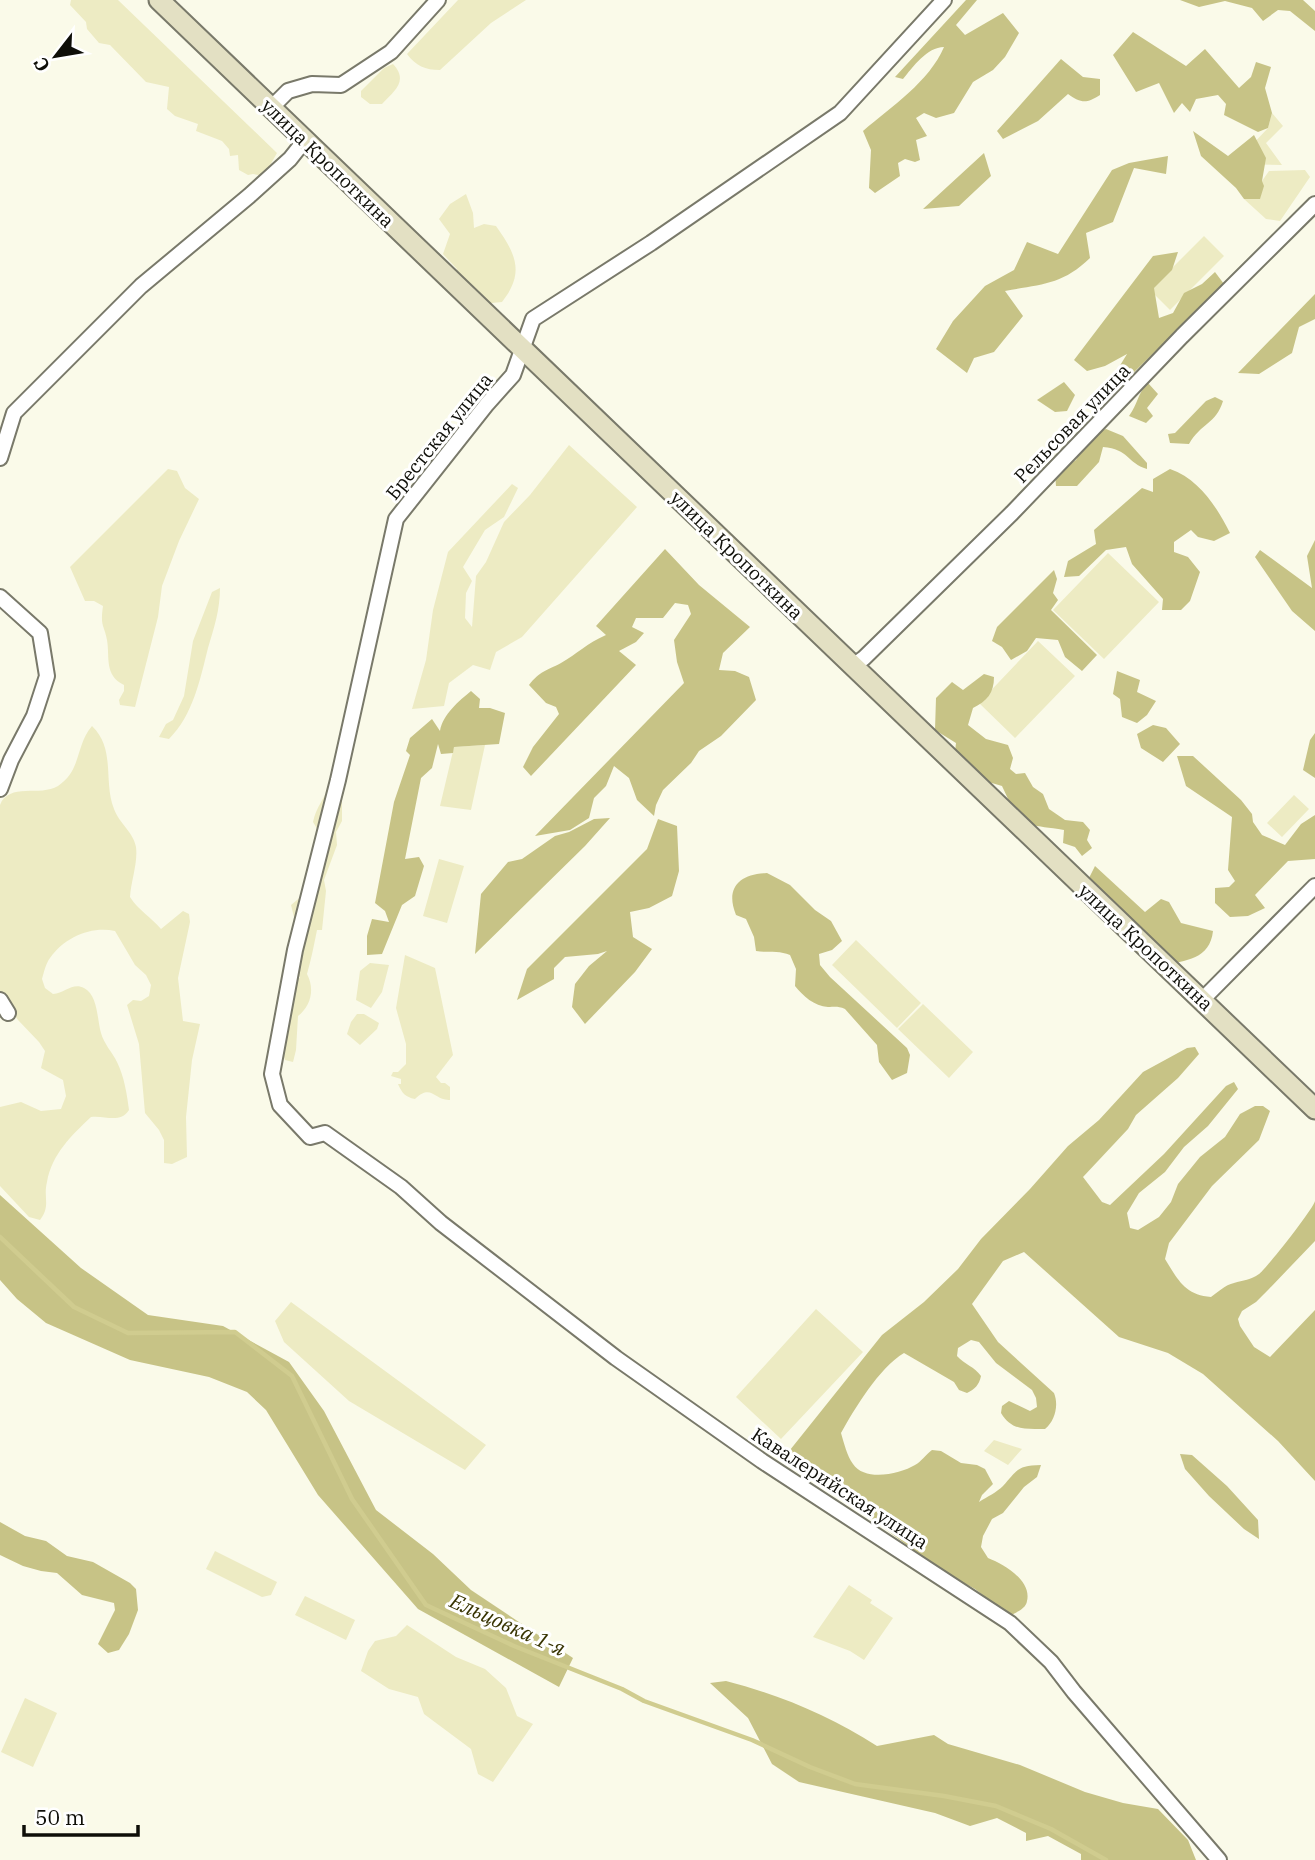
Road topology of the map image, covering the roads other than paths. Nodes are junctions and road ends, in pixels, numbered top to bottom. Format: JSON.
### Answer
{"nodes":[{"id":1,"x":159,"y":0,"type":"edge"},
{"id":2,"x":438,"y":0,"type":"edge"},
{"id":3,"x":944,"y":0,"type":"edge"},
{"id":4,"x":271,"y":108,"type":"junction"},
{"id":5,"x":305,"y":140,"type":"junction"},
{"id":6,"x":1315,"y":204,"type":"edge"},
{"id":7,"x":523,"y":350,"type":"junction"},
{"id":8,"x":0,"y":458,"type":"edge"},
{"id":9,"x":0,"y":597,"type":"edge"},
{"id":10,"x":853,"y":666,"type":"junction"},
{"id":11,"x":0,"y":789,"type":"edge"},
{"id":12,"x":1315,"y":886,"type":"edge"},
{"id":13,"x":1202,"y":1000,"type":"junction"},
{"id":14,"x":1315,"y":1110,"type":"edge"},
{"id":15,"x":401,"y":1187,"type":"joint"},
{"id":16,"x":1219,"y":1860,"type":"edge"}],
"edges":[{"from":1,"to":4,"type":"main road","name":"улица Кропоткина"},
{"from":2,"to":4,"type":"street"},
{"from":3,"to":7,"type":"street","name":"Брестская улица"},
{"from":4,"to":5,"type":"main road","name":"улица Кропоткина"},
{"from":5,"to":7,"type":"main road","name":"улица Кропоткина"},
{"from":5,"to":8,"type":"street"},
{"from":6,"to":10,"type":"street","name":"Рельсовая улица"},
{"from":7,"to":10,"type":"main road","name":"улица Кропоткина"},
{"from":7,"to":15,"type":"street","name":"Брестская улица"},
{"from":9,"to":11,"type":"street"},
{"from":10,"to":13,"type":"main road","name":"улица Кропоткина"},
{"from":12,"to":13,"type":"street"},
{"from":13,"to":14,"type":"main road","name":"улица Кропоткина"},
{"from":15,"to":16,"type":"street","name":"Кавалерийская улица"}]}
